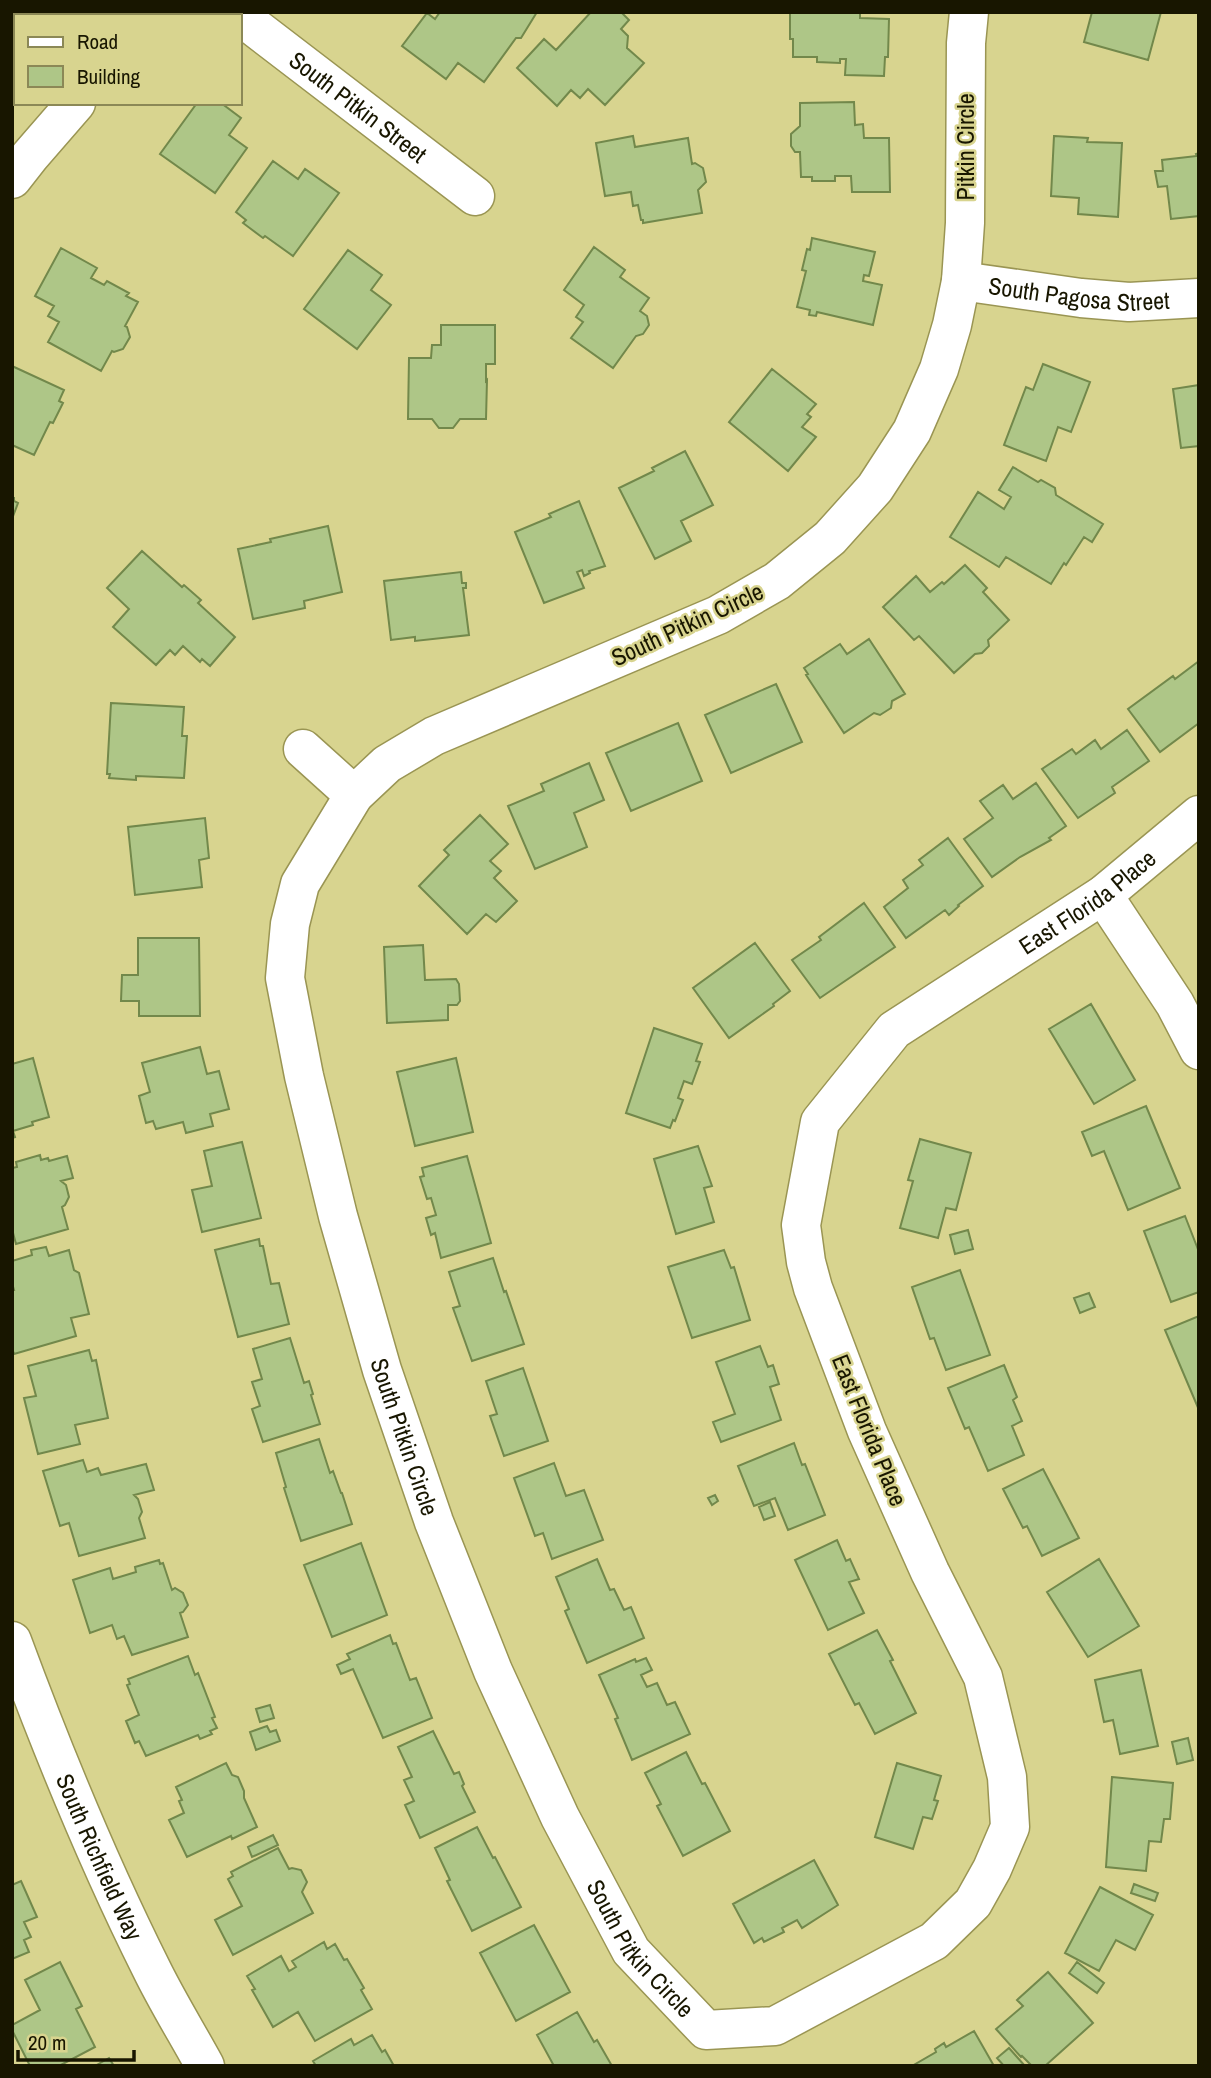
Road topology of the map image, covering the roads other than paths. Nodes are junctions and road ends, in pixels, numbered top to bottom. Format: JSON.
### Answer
{"nodes":[{"id":1,"x":969,"y":12,"type":"edge"},
{"id":2,"x":242,"y":19,"type":"edge"},
{"id":3,"x":74,"y":105,"type":"edge"},
{"id":4,"x":12,"y":180,"type":"edge"},
{"id":5,"x":475,"y":196,"type":"dead end"},
{"id":6,"x":961,"y":281,"type":"junction"},
{"id":7,"x":1199,"y":298,"type":"edge"},
{"id":8,"x":303,"y":749,"type":"dead end"},
{"id":9,"x":354,"y":795,"type":"junction"},
{"id":10,"x":1199,"y":815,"type":"edge"},
{"id":11,"x":1103,"y":895,"type":"junction"},
{"id":12,"x":1199,"y":1050,"type":"edge"},
{"id":13,"x":12,"y":1641,"type":"edge"},
{"id":14,"x":706,"y":2030,"type":"joint"},
{"id":15,"x":205,"y":2066,"type":"edge"}],
"edges":[{"from":1,"to":6,"type":"street","name":"Pitkin Circle"},
{"from":2,"to":5,"type":"street","name":"South Pitkin Street"},
{"from":3,"to":4,"type":"street"},
{"from":6,"to":7,"type":"street","name":"South Pagosa Street"},
{"from":6,"to":9,"type":"street","name":"South Pitkin Circle"},
{"from":8,"to":9,"type":"street"},
{"from":9,"to":14,"type":"street","name":"South Pitkin Circle"},
{"from":10,"to":11,"type":"street","name":"East Florida Place"},
{"from":11,"to":12,"type":"street"},
{"from":11,"to":14,"type":"street","name":"East Florida Place"},
{"from":13,"to":15,"type":"street","name":"South Richfield Way"}]}
